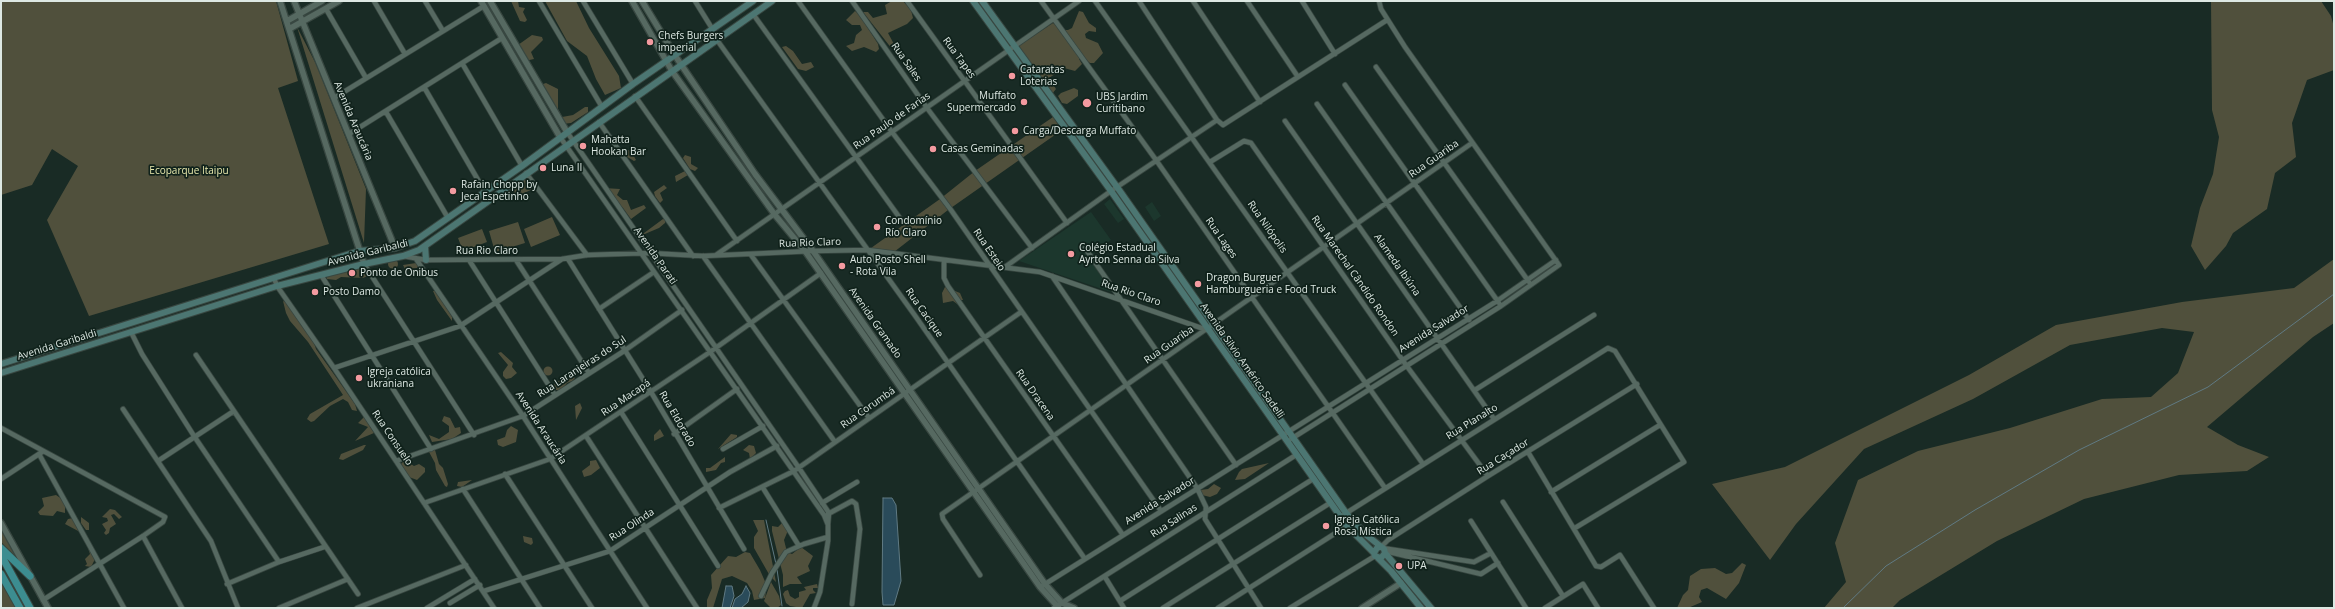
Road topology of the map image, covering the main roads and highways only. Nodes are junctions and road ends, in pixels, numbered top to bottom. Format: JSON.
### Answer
{"nodes":[{"id":1,"x":772,"y":1,"type":"edge"},
{"id":2,"x":973,"y":1,"type":"edge"},
{"id":3,"x":982,"y":1,"type":"edge"},
{"id":4,"x":749,"y":2,"type":"edge"},
{"id":5,"x":1088,"y":147,"type":"junction"},
{"id":6,"x":1082,"y":152,"type":"junction"},
{"id":7,"x":1114,"y":189,"type":"junction"},
{"id":8,"x":425,"y":246,"type":"junction"},
{"id":9,"x":395,"y":248,"type":"junction"},
{"id":10,"x":393,"y":258,"type":"junction"},
{"id":11,"x":426,"y":260,"type":"road end"},
{"id":12,"x":167,"y":312,"type":"junction"},
{"id":13,"x":170,"y":320,"type":"junction"},
{"id":14,"x":2,"y":362,"type":"edge"},
{"id":15,"x":1,"y":373,"type":"edge"},
{"id":16,"x":1,"y":548,"type":"edge"},
{"id":17,"x":1383,"y":549,"type":"junction"},
{"id":18,"x":1,"y":554,"type":"edge"},
{"id":19,"x":1376,"y":556,"type":"junction"},
{"id":20,"x":1,"y":574,"type":"edge"},
{"id":21,"x":30,"y":576,"type":"road end"},
{"id":22,"x":20,"y":608,"type":"edge"},
{"id":23,"x":30,"y":608,"type":"edge"},
{"id":24,"x":1421,"y":608,"type":"edge"},
{"id":25,"x":1431,"y":608,"type":"edge"}],
"edges":[{"from":1,"to":8,"type":"main road","name":"Avenida Garibaldi"},
{"from":2,"to":6,"type":"main road","name":"Avenida Silvio Américo Sadelli"},
{"from":3,"to":5,"type":"main road","name":"Avenida Silvio Américo Sadelli"},
{"from":4,"to":9,"type":"main road","name":"Avenida Garibaldi"},
{"from":5,"to":6,"type":"main road"},
{"from":5,"to":7,"type":"main road","name":"Avenida Silvio Américo Sadelli"},
{"from":6,"to":7,"type":"main road","name":"Avenida Silvio Américo Sadelli"},
{"from":7,"to":17,"type":"main road","name":"Avenida Silvio Américo Sadelli"},
{"from":7,"to":19,"type":"main road","name":"Avenida Silvio Américo Sadelli"},
{"from":8,"to":10,"type":"main road","name":"Avenida Garibaldi"},
{"from":8,"to":11,"type":"main road"},
{"from":9,"to":10,"type":"main road"},
{"from":9,"to":12,"type":"main road","name":"Avenida Garibaldi"},
{"from":10,"to":13,"type":"main road","name":"Avenida Garibaldi"},
{"from":12,"to":13,"type":"main road"},
{"from":12,"to":14,"type":"main road","name":"Avenida Garibaldi"},
{"from":13,"to":15,"type":"main road","name":"Avenida Garibaldi"},
{"from":16,"to":21,"type":"highway"},
{"from":17,"to":19,"type":"main road"},
{"from":17,"to":19,"type":"main road"},
{"from":17,"to":25,"type":"main road","name":"Avenida Silvio Américo Sadelli"},
{"from":18,"to":23,"type":"highway"},
{"from":19,"to":24,"type":"main road","name":"Avenida Silvio Américo Sadelli"},
{"from":20,"to":22,"type":"highway"}]}
